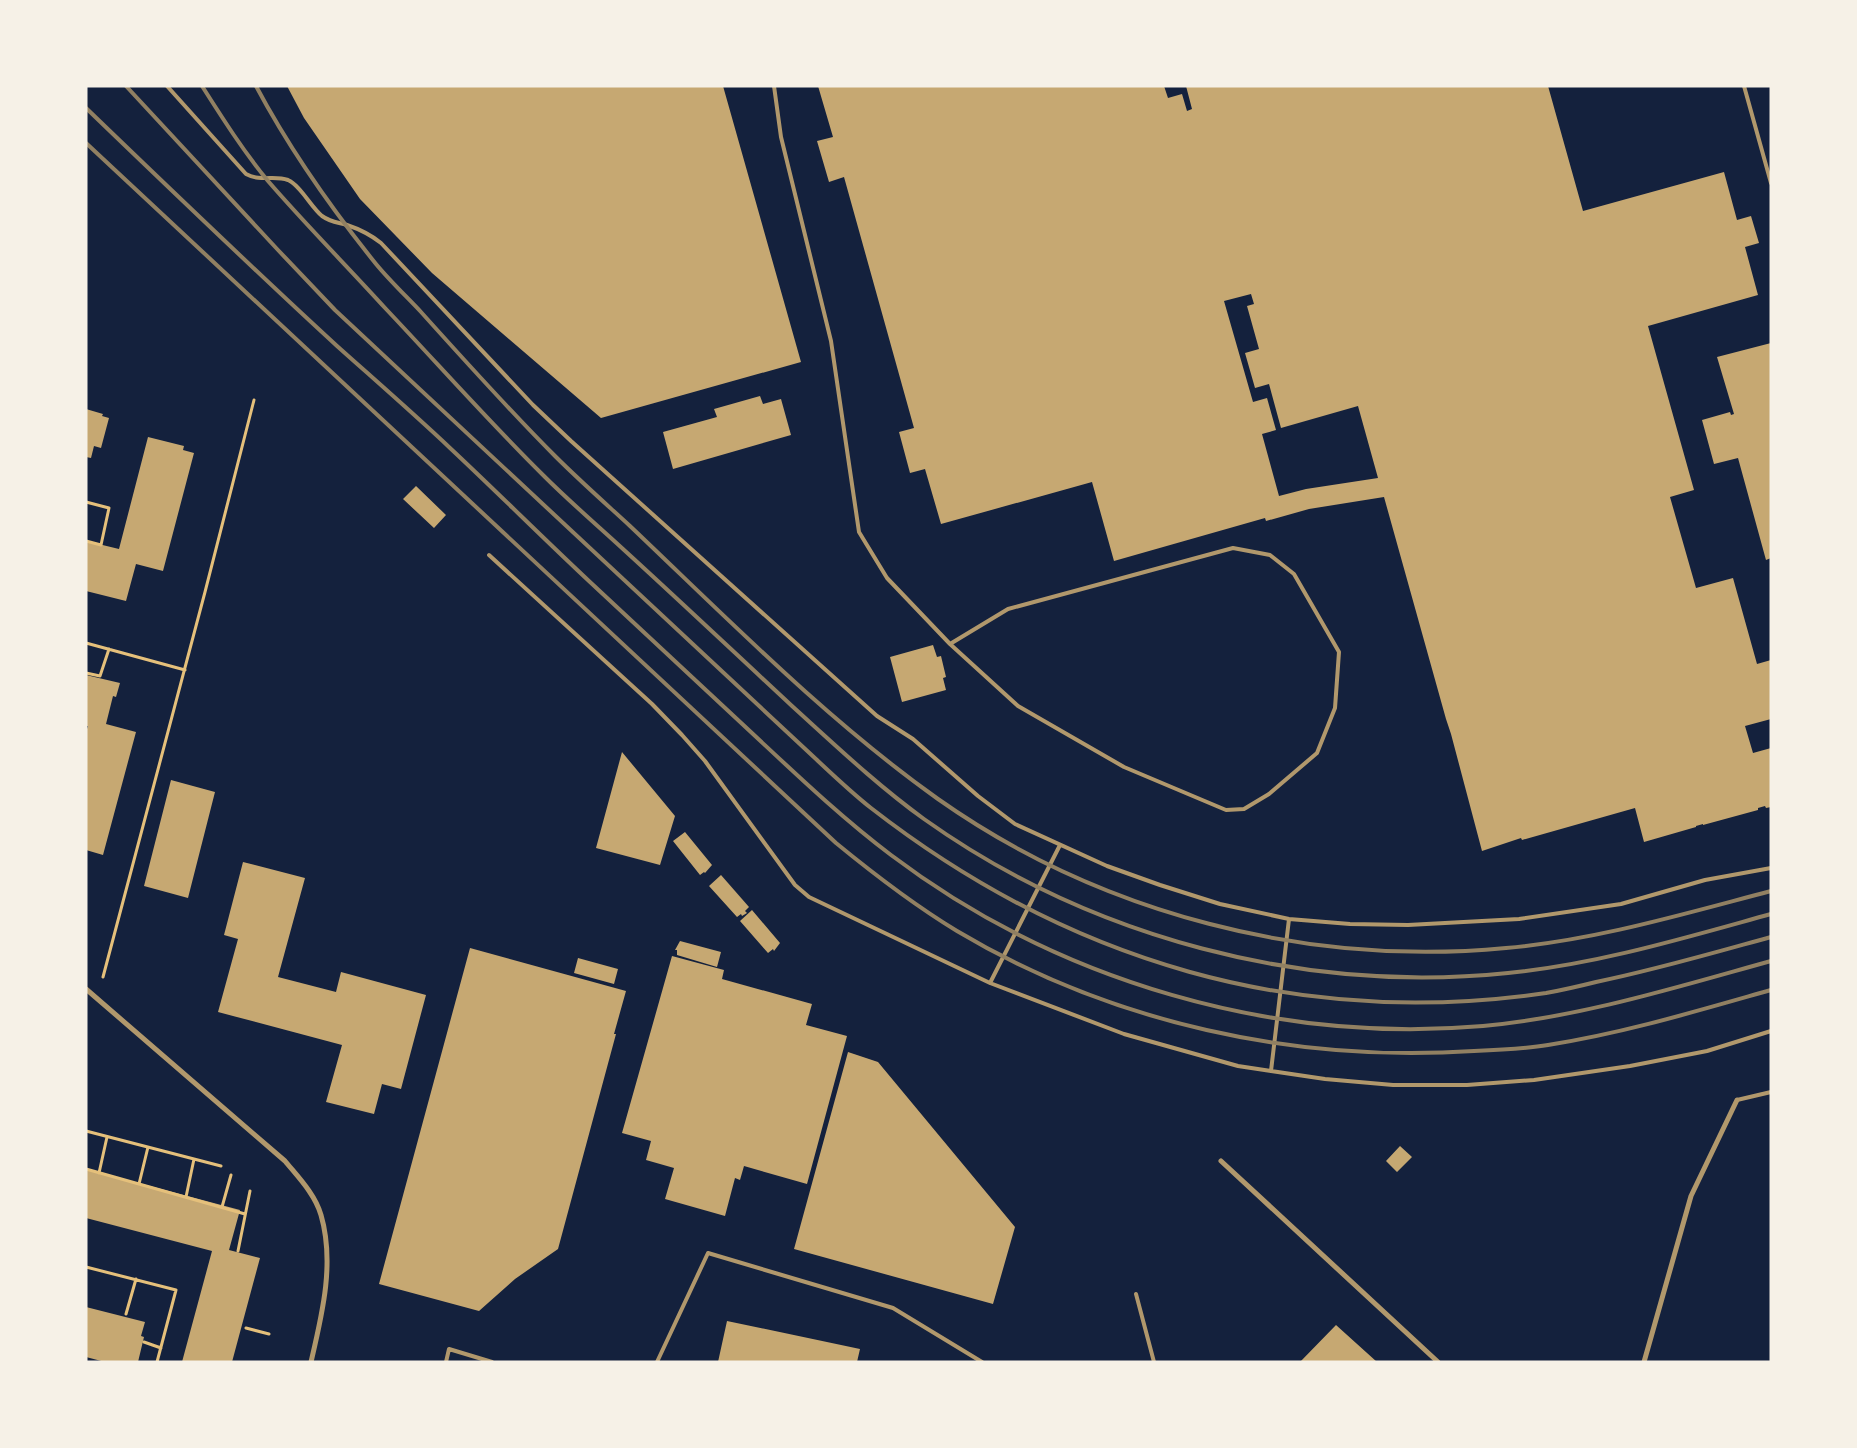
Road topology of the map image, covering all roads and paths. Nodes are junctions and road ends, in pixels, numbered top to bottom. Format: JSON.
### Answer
{"nodes":[{"id":1,"x":167,"y":86,"type":"edge"},
{"id":2,"x":774,"y":86,"type":"edge"},
{"id":3,"x":1744,"y":86,"type":"edge"},
{"id":4,"x":1771,"y":183,"type":"edge"},
{"id":5,"x":254,"y":400,"type":"dead end"},
{"id":6,"x":86,"y":502,"type":"edge"},
{"id":7,"x":86,"y":541,"type":"edge"},
{"id":8,"x":489,"y":555,"type":"dead end"},
{"id":9,"x":86,"y":643,"type":"edge"},
{"id":10,"x":950,"y":644,"type":"junction"},
{"id":11,"x":109,"y":649,"type":"junction"},
{"id":12,"x":185,"y":670,"type":"junction"},
{"id":13,"x":86,"y":673,"type":"edge"},
{"id":14,"x":1060,"y":845,"type":"junction"},
{"id":15,"x":1771,"y":868,"type":"edge"},
{"id":16,"x":1289,"y":919,"type":"junction"},
{"id":17,"x":103,"y":978,"type":"dead end"},
{"id":18,"x":990,"y":984,"type":"junction"},
{"id":19,"x":86,"y":989,"type":"edge"},
{"id":20,"x":1771,"y":1032,"type":"edge"},
{"id":21,"x":1271,"y":1072,"type":"junction"},
{"id":22,"x":1771,"y":1092,"type":"edge"},
{"id":23,"x":1737,"y":1100,"type":"joint"},
{"id":24,"x":86,"y":1131,"type":"edge"},
{"id":25,"x":107,"y":1136,"type":"junction"},
{"id":26,"x":148,"y":1147,"type":"junction"},
{"id":27,"x":194,"y":1159,"type":"junction"},
{"id":28,"x":1221,"y":1161,"type":"dead end"},
{"id":29,"x":221,"y":1166,"type":"dead end"},
{"id":30,"x":86,"y":1169,"type":"edge"},
{"id":31,"x":99,"y":1173,"type":"junction"},
{"id":32,"x":231,"y":1175,"type":"dead end"},
{"id":33,"x":139,"y":1184,"type":"junction"},
{"id":34,"x":250,"y":1191,"type":"dead end"},
{"id":35,"x":186,"y":1197,"type":"junction"},
{"id":36,"x":222,"y":1207,"type":"junction"},
{"id":37,"x":245,"y":1214,"type":"junction"},
{"id":38,"x":238,"y":1252,"type":"dead end"},
{"id":39,"x":86,"y":1267,"type":"edge"},
{"id":40,"x":136,"y":1279,"type":"junction"},
{"id":41,"x":1136,"y":1294,"type":"dead end"},
{"id":42,"x":126,"y":1314,"type":"dead end"},
{"id":43,"x":246,"y":1328,"type":"dead end"},
{"id":44,"x":270,"y":1334,"type":"dead end"},
{"id":45,"x":144,"y":1342,"type":"dead end"},
{"id":46,"x":161,"y":1348,"type":"junction"},
{"id":47,"x":157,"y":1362,"type":"edge"},
{"id":48,"x":310,"y":1362,"type":"edge"},
{"id":49,"x":446,"y":1362,"type":"edge"},
{"id":50,"x":492,"y":1362,"type":"edge"},
{"id":51,"x":657,"y":1362,"type":"edge"},
{"id":52,"x":982,"y":1362,"type":"edge"},
{"id":53,"x":1154,"y":1362,"type":"edge"},
{"id":54,"x":1438,"y":1362,"type":"edge"},
{"id":55,"x":1644,"y":1362,"type":"edge"}],
"edges":[{"from":1,"to":14,"type":"lane"},
{"from":2,"to":10,"type":"lane"},
{"from":3,"to":4,"type":"lane"},
{"from":5,"to":12,"type":"path"},
{"from":6,"to":7,"type":"path"},
{"from":8,"to":18,"type":"lane"},
{"from":9,"to":11,"type":"path"},
{"from":10,"to":10,"type":"lane"},
{"from":11,"to":12,"type":"path"},
{"from":11,"to":13,"type":"path"},
{"from":12,"to":17,"type":"path"},
{"from":14,"to":16,"type":"lane"},
{"from":14,"to":18,"type":"lane"},
{"from":15,"to":16,"type":"lane"},
{"from":16,"to":21,"type":"lane"},
{"from":18,"to":21,"type":"lane"},
{"from":19,"to":48,"type":"street"},
{"from":20,"to":21,"type":"lane"},
{"from":22,"to":23,"type":"lane"},
{"from":23,"to":55,"type":"street"},
{"from":24,"to":25,"type":"path"},
{"from":25,"to":26,"type":"path"},
{"from":25,"to":31,"type":"path"},
{"from":26,"to":27,"type":"path"},
{"from":26,"to":33,"type":"path"},
{"from":27,"to":29,"type":"path"},
{"from":27,"to":35,"type":"path"},
{"from":28,"to":54,"type":"street"},
{"from":30,"to":31,"type":"path"},
{"from":31,"to":33,"type":"path"},
{"from":32,"to":36,"type":"path"},
{"from":33,"to":35,"type":"path"},
{"from":34,"to":37,"type":"path"},
{"from":35,"to":36,"type":"path"},
{"from":36,"to":37,"type":"path"},
{"from":37,"to":38,"type":"path"},
{"from":39,"to":40,"type":"path"},
{"from":40,"to":42,"type":"path"},
{"from":40,"to":46,"type":"path"},
{"from":41,"to":53,"type":"lane"},
{"from":43,"to":44,"type":"path"},
{"from":45,"to":46,"type":"path"},
{"from":46,"to":47,"type":"path"},
{"from":49,"to":50,"type":"lane"},
{"from":51,"to":52,"type":"lane"}]}
